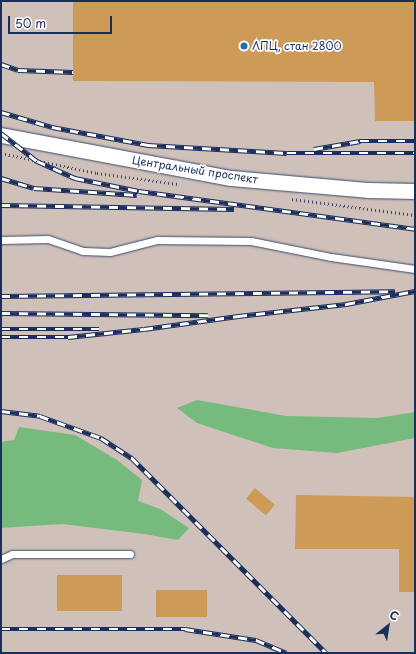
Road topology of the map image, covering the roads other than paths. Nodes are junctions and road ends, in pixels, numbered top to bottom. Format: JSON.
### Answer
{"nodes":[{"id":1,"x":1,"y":135,"type":"edge"},
{"id":2,"x":415,"y":191,"type":"edge"},
{"id":3,"x":1,"y":240,"type":"edge"},
{"id":4,"x":415,"y":269,"type":"edge"},
{"id":5,"x":130,"y":554,"type":"dead end"},
{"id":6,"x":1,"y":559,"type":"edge"}],
"edges":[{"from":1,"to":2,"type":"street","name":"Центральный проспект"},
{"from":3,"to":4,"type":"lane"},
{"from":5,"to":6,"type":"lane"}]}
